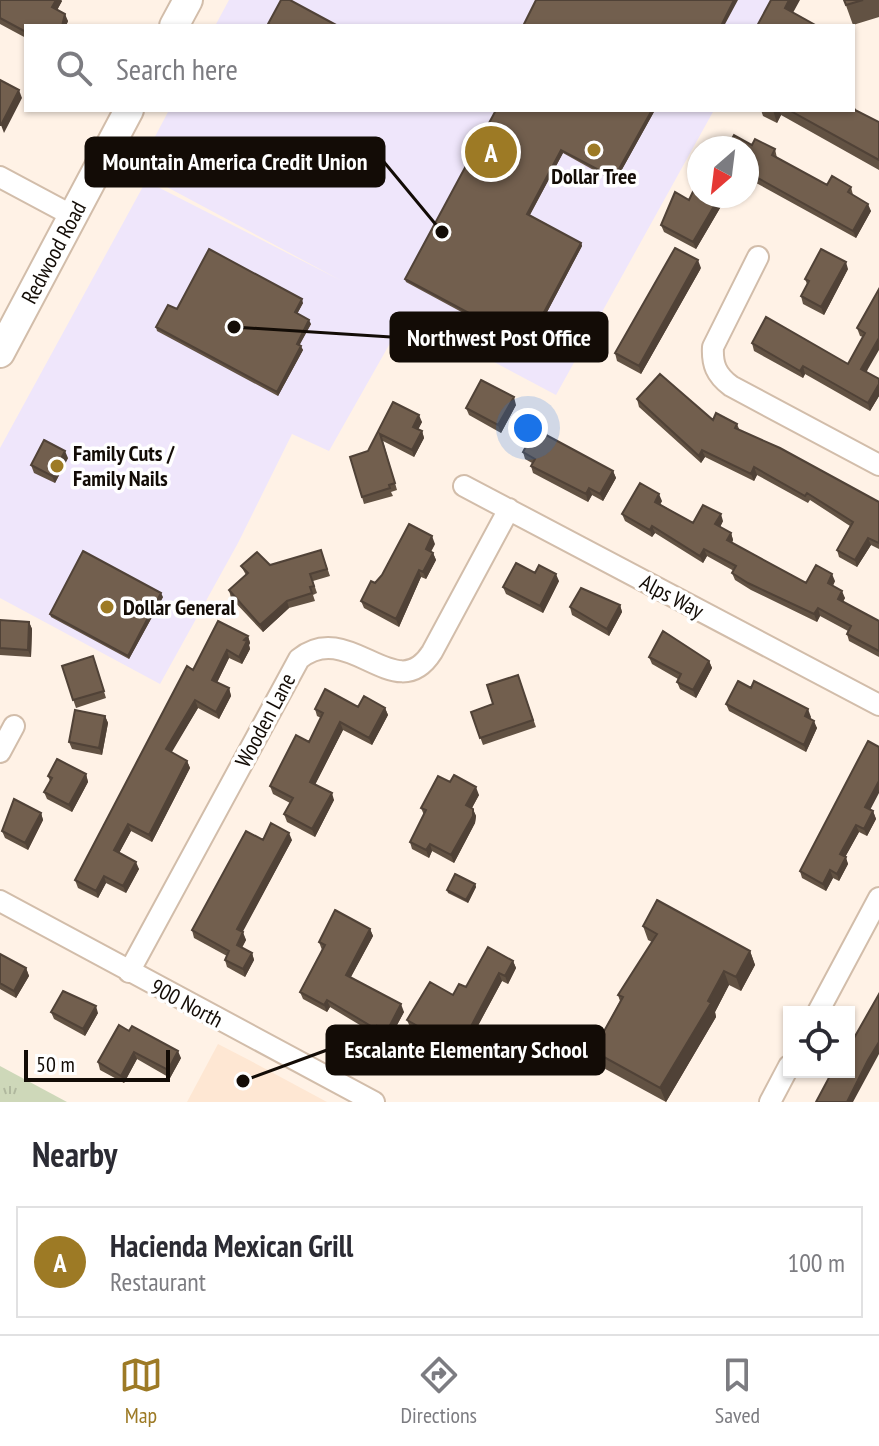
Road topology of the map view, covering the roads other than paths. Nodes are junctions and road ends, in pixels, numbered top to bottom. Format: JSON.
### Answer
{"nodes":[{"id":1,"x":188,"y":0,"type":"edge"},
{"id":2,"x":175,"y":24,"type":"edge"},
{"id":3,"x":128,"y":112,"type":"edge"},
{"id":4,"x":0,"y":177,"type":"edge"},
{"id":5,"x":73,"y":216,"type":"junction"},
{"id":6,"x":758,"y":257,"type":"dead end"},
{"id":7,"x":0,"y":353,"type":"edge"},
{"id":8,"x":879,"y":465,"type":"edge"},
{"id":9,"x":464,"y":486,"type":"dead end"},
{"id":10,"x":509,"y":509,"type":"junction"},
{"id":11,"x":879,"y":705,"type":"edge"},
{"id":12,"x":14,"y":726,"type":"dead end"},
{"id":13,"x":0,"y":752,"type":"edge"},
{"id":14,"x":879,"y":898,"type":"edge"},
{"id":15,"x":0,"y":901,"type":"edge"},
{"id":16,"x":129,"y":972,"type":"junction"},
{"id":17,"x":821,"y":1006,"type":"edge"},
{"id":18,"x":783,"y":1077,"type":"edge"},
{"id":19,"x":374,"y":1102,"type":"edge"},
{"id":20,"x":770,"y":1102,"type":"edge"}],
"edges":[{"from":1,"to":2,"type":"main road"},
{"from":3,"to":5,"type":"main road","name":"Redwood Road"},
{"from":4,"to":5,"type":"street"},
{"from":5,"to":7,"type":"main road","name":"Redwood Road"},
{"from":6,"to":8,"type":"street"},
{"from":9,"to":10,"type":"street","name":"Alps Way"},
{"from":10,"to":11,"type":"street","name":"Alps Way"},
{"from":10,"to":16,"type":"street","name":"Wooden Lane"},
{"from":12,"to":13,"type":"street"},
{"from":14,"to":17,"type":"street"},
{"from":15,"to":16,"type":"street","name":"900 North"},
{"from":16,"to":19,"type":"street","name":"900 North"},
{"from":18,"to":20,"type":"street"}]}
